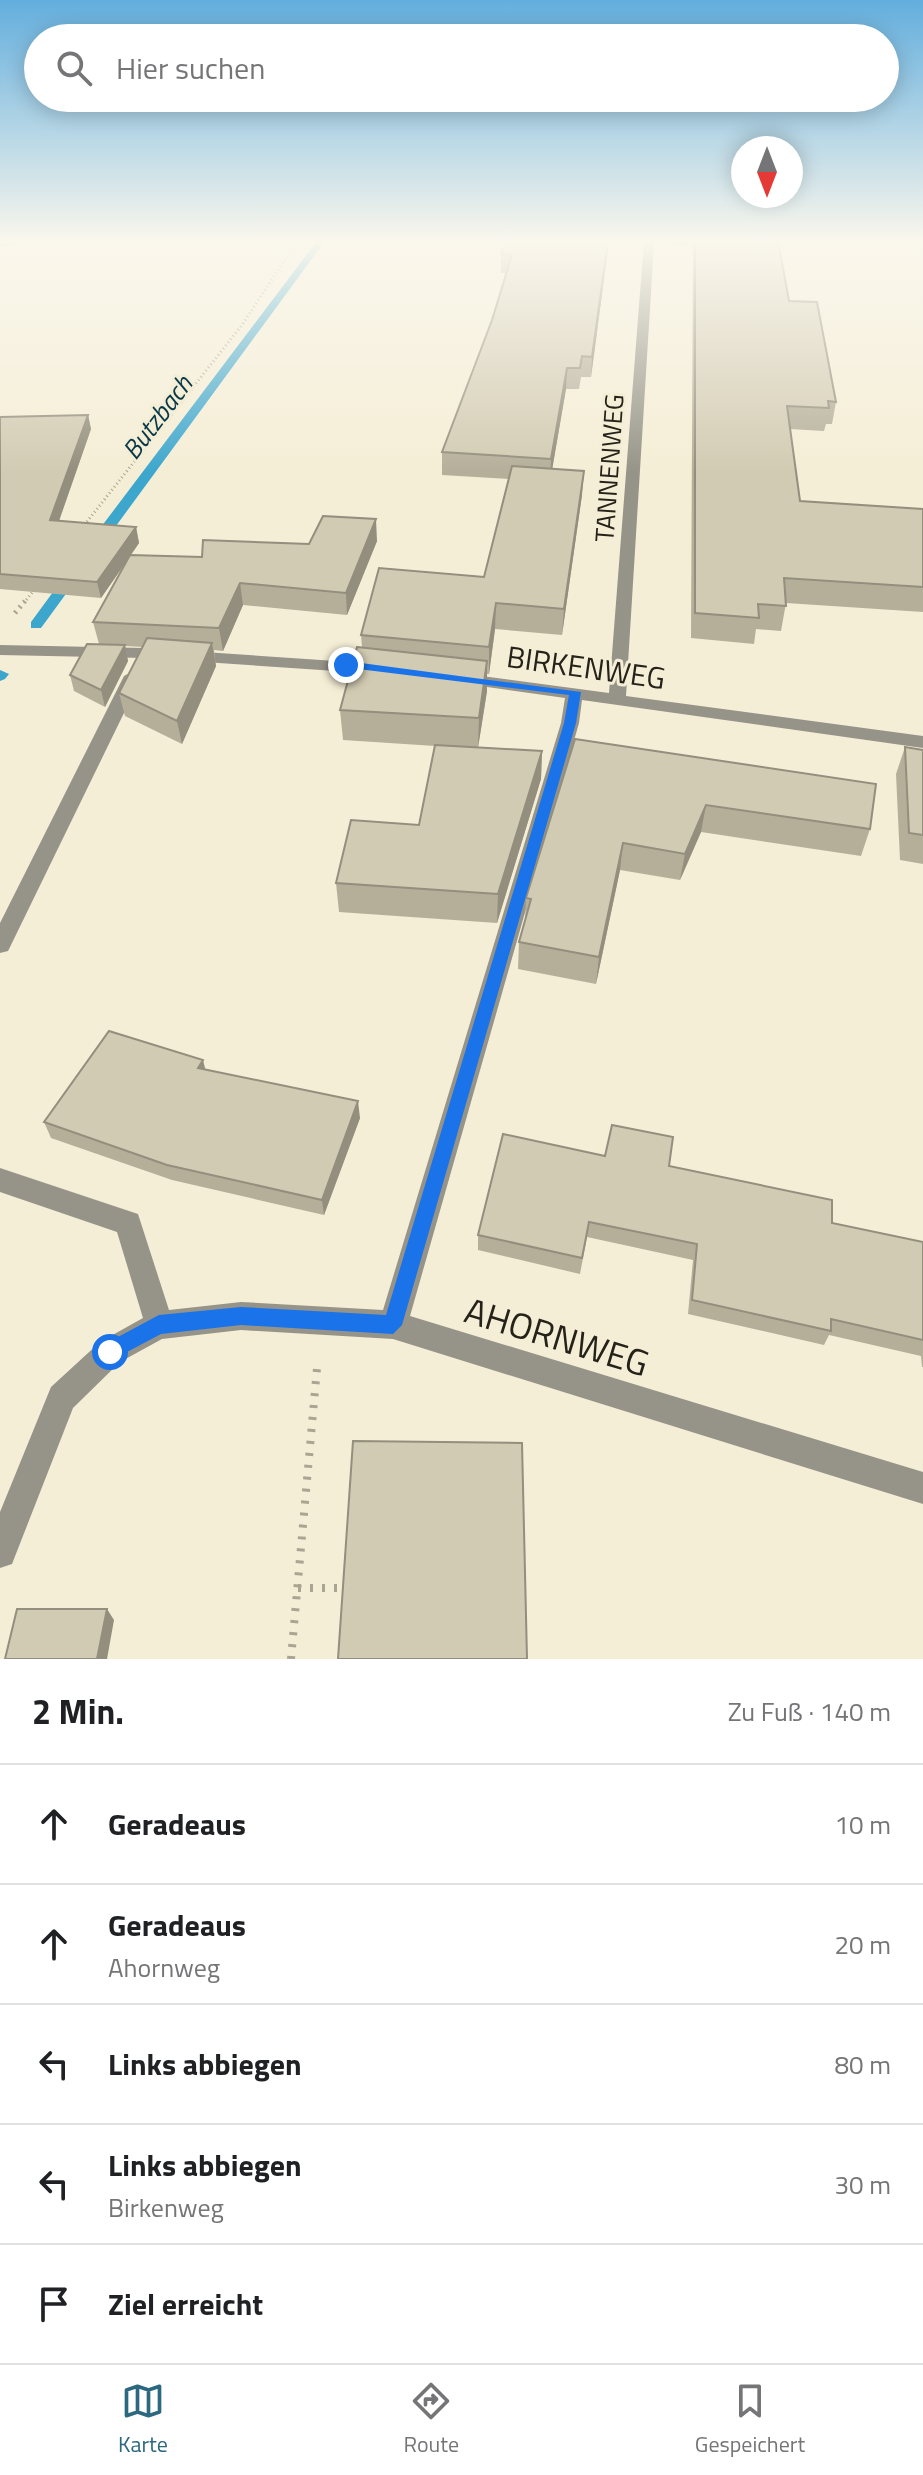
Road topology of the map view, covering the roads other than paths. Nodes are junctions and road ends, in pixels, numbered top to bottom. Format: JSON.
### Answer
{"nodes":[{"id":1,"x":644,"y":318,"type":"edge"},
{"id":2,"x":0,"y":650,"type":"edge"},
{"id":3,"x":144,"y":653,"type":"junction"},
{"id":4,"x":405,"y":672,"type":"edge"},
{"id":5,"x":436,"y":675,"type":"edge"},
{"id":6,"x":575,"y":692,"type":"junction"},
{"id":7,"x":617,"y":699,"type":"junction"},
{"id":8,"x":923,"y":742,"type":"edge"},
{"id":9,"x":0,"y":945,"type":"edge"},
{"id":10,"x":0,"y":1180,"type":"edge"},
{"id":11,"x":159,"y":1325,"type":"junction"},
{"id":12,"x":393,"y":1325,"type":"junction"},
{"id":13,"x":923,"y":1488,"type":"edge"},
{"id":14,"x":0,"y":1552,"type":"edge"}],
"edges":[{"from":1,"to":7,"type":"street","name":"TANNENWEG"},
{"from":2,"to":3,"type":"street"},
{"from":3,"to":4,"type":"street"},
{"from":3,"to":9,"type":"street"},
{"from":5,"to":6,"type":"street","name":"BIRKENWEG"},
{"from":6,"to":7,"type":"street","name":"BIRKENWEG"},
{"from":6,"to":12,"type":"street"},
{"from":7,"to":8,"type":"street","name":"BIRKENWEG"},
{"from":10,"to":11,"type":"street"},
{"from":11,"to":12,"type":"street","name":"AHORNWEG"},
{"from":11,"to":14,"type":"street"},
{"from":12,"to":13,"type":"street","name":"AHORNWEG"}]}
